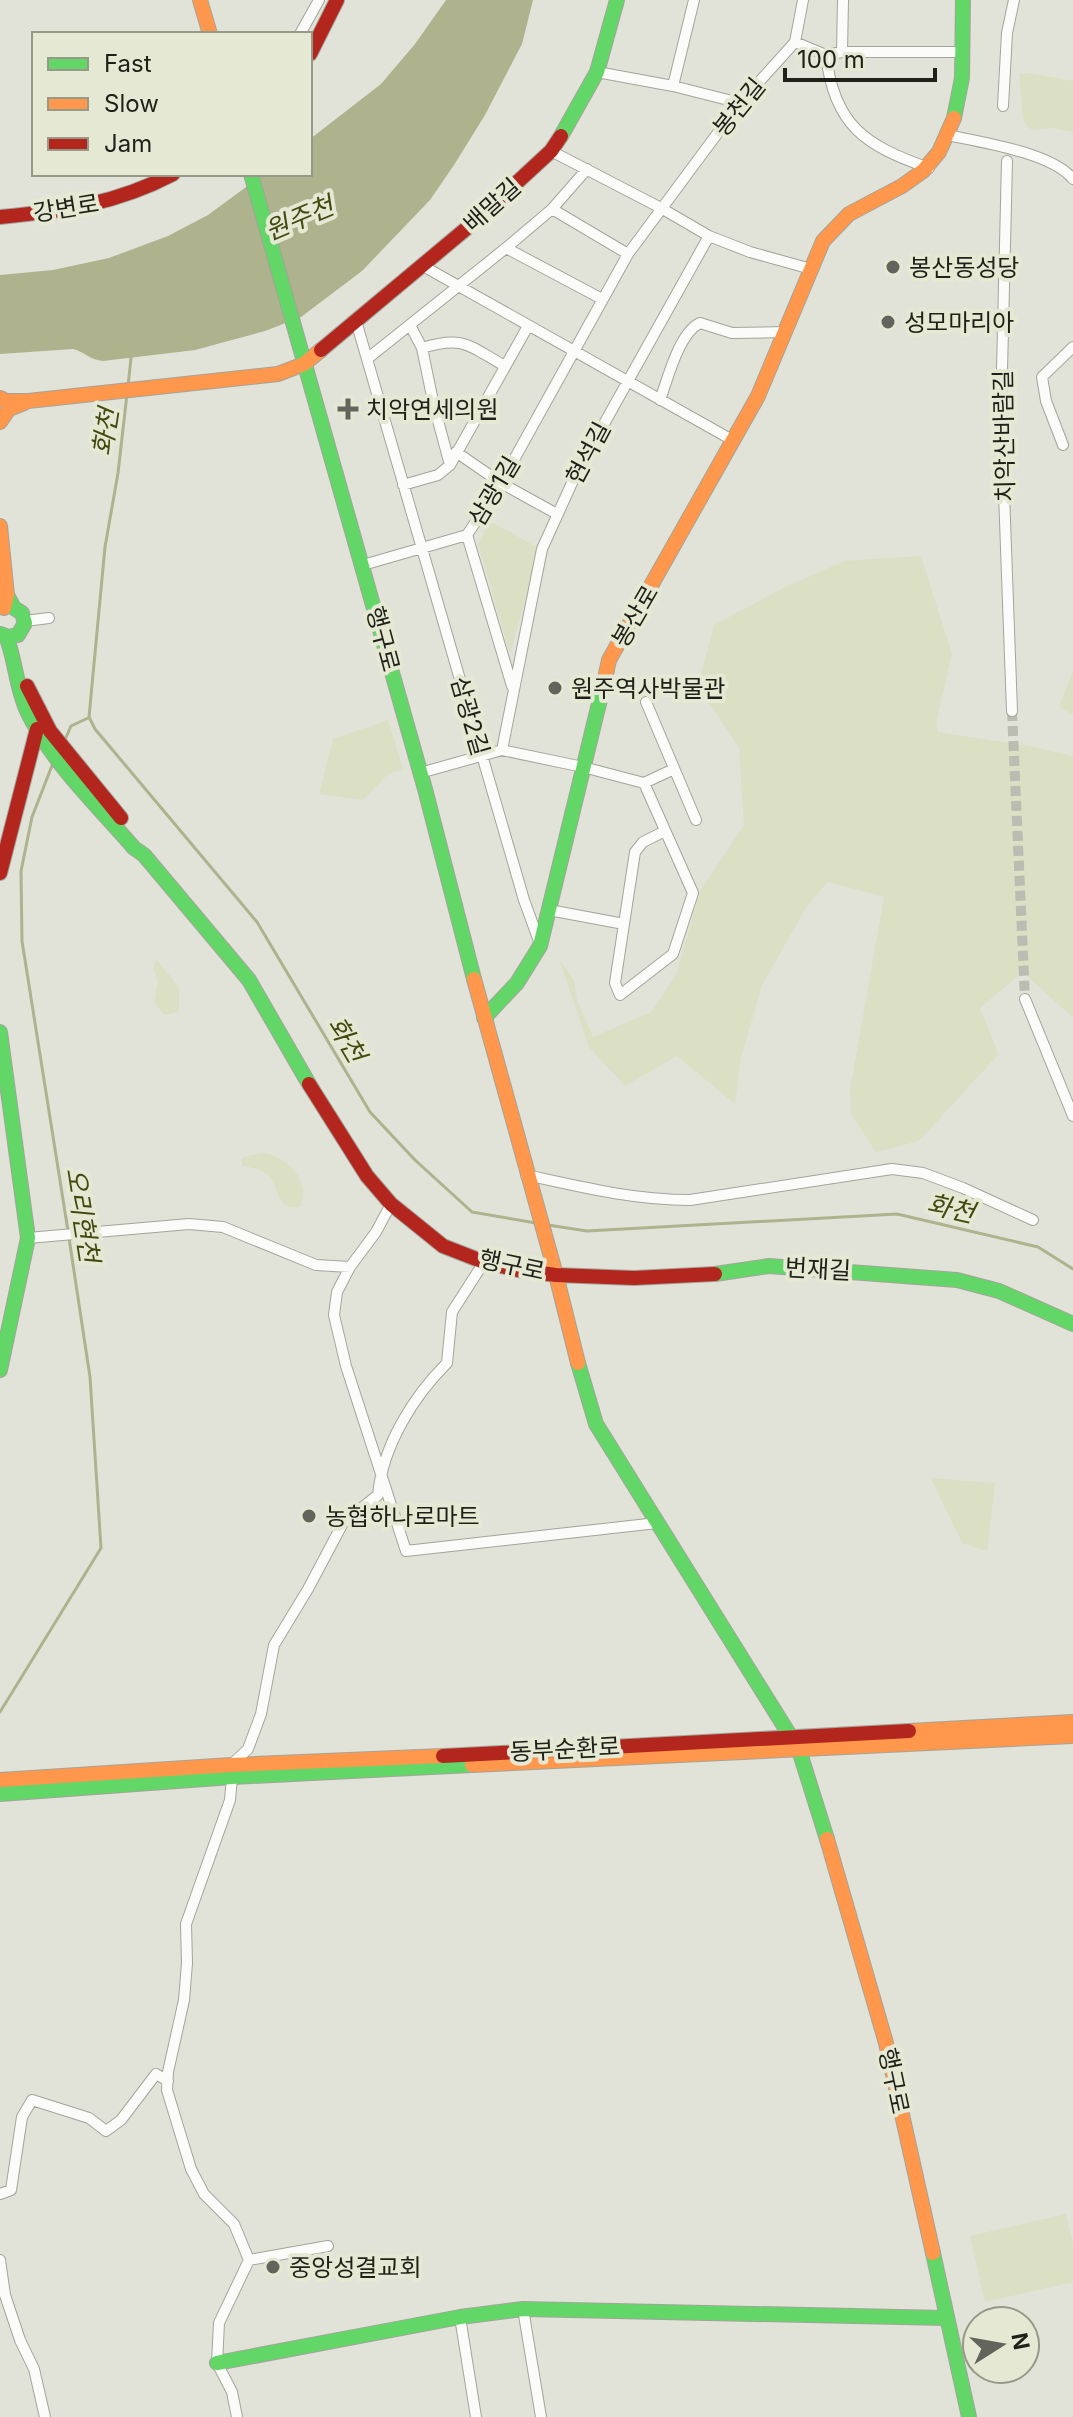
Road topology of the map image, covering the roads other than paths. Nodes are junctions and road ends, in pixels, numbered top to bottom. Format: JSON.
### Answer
{"nodes":[{"id":1,"x":200,"y":0,"type":"edge"},
{"id":2,"x":319,"y":0,"type":"edge"},
{"id":3,"x":337,"y":0,"type":"edge"},
{"id":4,"x":617,"y":0,"type":"edge"},
{"id":5,"x":694,"y":0,"type":"edge"},
{"id":6,"x":803,"y":0,"type":"edge"},
{"id":7,"x":843,"y":0,"type":"edge"},
{"id":8,"x":963,"y":0,"type":"edge"},
{"id":9,"x":1014,"y":0,"type":"edge"},
{"id":10,"x":209,"y":32,"type":"edge"},
{"id":11,"x":301,"y":32,"type":"edge"},
{"id":12,"x":795,"y":42,"type":"junction"},
{"id":13,"x":312,"y":50,"type":"edge"},
{"id":14,"x":842,"y":52,"type":"junction"},
{"id":15,"x":964,"y":52,"type":"junction"},
{"id":16,"x":826,"y":55,"type":"junction"},
{"id":17,"x":597,"y":72,"type":"junction"},
{"id":18,"x":673,"y":86,"type":"junction"},
{"id":19,"x":740,"y":103,"type":"junction"},
{"id":20,"x":1003,"y":106,"type":"dead end"},
{"id":21,"x":947,"y":135,"type":"junction"},
{"id":22,"x":551,"y":151,"type":"junction"},
{"id":23,"x":1007,"y":161,"type":"dead end"},
{"id":24,"x":929,"y":168,"type":"junction"},
{"id":25,"x":587,"y":169,"type":"junction"},
{"id":26,"x":169,"y":176,"type":"edge"},
{"id":27,"x":252,"y":176,"type":"edge"},
{"id":28,"x":1073,"y":179,"type":"edge"},
{"id":29,"x":661,"y":208,"type":"junction"},
{"id":30,"x":552,"y":209,"type":"junction"},
{"id":31,"x":0,"y":217,"type":"edge"},
{"id":32,"x":709,"y":236,"type":"junction"},
{"id":33,"x":506,"y":248,"type":"junction"},
{"id":34,"x":628,"y":254,"type":"junction"},
{"id":35,"x":423,"y":266,"type":"junction"},
{"id":36,"x":811,"y":269,"type":"junction"},
{"id":37,"x":458,"y":286,"type":"junction"},
{"id":38,"x":602,"y":299,"type":"junction"},
{"id":39,"x":356,"y":321,"type":"junction"},
{"id":40,"x":410,"y":325,"type":"junction"},
{"id":41,"x":528,"y":326,"type":"junction"},
{"id":42,"x":786,"y":332,"type":"junction"},
{"id":43,"x":1073,"y":347,"type":"edge"},
{"id":44,"x":422,"y":348,"type":"junction"},
{"id":45,"x":573,"y":351,"type":"junction"},
{"id":46,"x":367,"y":359,"type":"junction"},
{"id":47,"x":304,"y":364,"type":"junction"},
{"id":48,"x":505,"y":366,"type":"junction"},
{"id":49,"x":627,"y":382,"type":"junction"},
{"id":50,"x":0,"y":399,"type":"edge"},
{"id":51,"x":660,"y":400,"type":"junction"},
{"id":52,"x":28,"y":401,"type":"junction"},
{"id":53,"x":1,"y":420,"type":"edge"},
{"id":54,"x":734,"y":441,"type":"junction"},
{"id":55,"x":1063,"y":445,"type":"dead end"},
{"id":56,"x":456,"y":452,"type":"junction"},
{"id":57,"x":450,"y":465,"type":"junction"},
{"id":58,"x":501,"y":483,"type":"junction"},
{"id":59,"x":403,"y":485,"type":"junction"},
{"id":60,"x":557,"y":514,"type":"junction"},
{"id":61,"x":0,"y":526,"type":"edge"},
{"id":62,"x":467,"y":535,"type":"junction"},
{"id":63,"x":422,"y":549,"type":"junction"},
{"id":64,"x":363,"y":565,"type":"junction"},
{"id":65,"x":6,"y":606,"type":"edge"},
{"id":66,"x":49,"y":618,"type":"dead end"},
{"id":67,"x":25,"y":621,"type":"junction"},
{"id":68,"x":8,"y":635,"type":"edge"},
{"id":69,"x":513,"y":688,"type":"junction"},
{"id":70,"x":646,"y":702,"type":"dead end"},
{"id":71,"x":1012,"y":711,"type":"tunnel mouth"},
{"id":72,"x":40,"y":728,"type":"junction"},
{"id":73,"x":502,"y":750,"type":"junction"},
{"id":74,"x":482,"y":755,"type":"junction"},
{"id":75,"x":583,"y":767,"type":"junction"},
{"id":76,"x":674,"y":769,"type":"junction"},
{"id":77,"x":420,"y":773,"type":"junction"},
{"id":78,"x":644,"y":783,"type":"junction"},
{"id":79,"x":696,"y":820,"type":"dead end"},
{"id":80,"x":665,"y":831,"type":"junction"},
{"id":81,"x":3,"y":851,"type":"edge"},
{"id":82,"x":0,"y":873,"type":"edge"},
{"id":83,"x":549,"y":910,"type":"junction"},
{"id":84,"x":624,"y":924,"type":"junction"},
{"id":85,"x":540,"y":946,"type":"junction"},
{"id":86,"x":1025,"y":999,"type":"tunnel mouth"},
{"id":87,"x":484,"y":1018,"type":"junction"},
{"id":88,"x":0,"y":1032,"type":"edge"},
{"id":89,"x":1073,"y":1116,"type":"edge"},
{"id":90,"x":526,"y":1175,"type":"junction"},
{"id":91,"x":391,"y":1204,"type":"junction"},
{"id":92,"x":1033,"y":1220,"type":"dead end"},
{"id":93,"x":34,"y":1237,"type":"junction"},
{"id":94,"x":484,"y":1262,"type":"junction"},
{"id":95,"x":350,"y":1267,"type":"junction"},
{"id":96,"x":556,"y":1275,"type":"junction"},
{"id":97,"x":1073,"y":1324,"type":"edge"},
{"id":98,"x":0,"y":1370,"type":"edge"},
{"id":99,"x":380,"y":1475,"type":"junction"},
{"id":100,"x":657,"y":1523,"type":"junction"},
{"id":101,"x":1073,"y":1722,"type":"edge"},
{"id":102,"x":792,"y":1736,"type":"junction"},
{"id":103,"x":1073,"y":1736,"type":"edge"},
{"id":104,"x":799,"y":1750,"type":"junction"},
{"id":105,"x":232,"y":1771,"type":"junction"},
{"id":106,"x":0,"y":1780,"type":"edge"},
{"id":107,"x":57,"y":1784,"type":"junction"},
{"id":108,"x":0,"y":1794,"type":"edge"},
{"id":109,"x":168,"y":2081,"type":"junction"},
{"id":110,"x":0,"y":2194,"type":"edge"},
{"id":111,"x":328,"y":2246,"type":"dead end"},
{"id":112,"x":0,"y":2260,"type":"edge"},
{"id":113,"x":249,"y":2260,"type":"junction"},
{"id":114,"x":523,"y":2309,"type":"junction"},
{"id":115,"x":460,"y":2317,"type":"junction"},
{"id":116,"x":946,"y":2318,"type":"junction"},
{"id":117,"x":217,"y":2363,"type":"junction"},
{"id":118,"x":45,"y":2417,"type":"edge"},
{"id":119,"x":237,"y":2417,"type":"edge"},
{"id":120,"x":476,"y":2417,"type":"edge"},
{"id":121,"x":541,"y":2417,"type":"edge"},
{"id":122,"x":969,"y":2417,"type":"edge"}],
"edges":[{"from":1,"to":10,"type":"street"},
{"from":2,"to":11,"type":"street"},
{"from":3,"to":13,"type":"street"},
{"from":4,"to":17,"type":"street","name":"배말길"},
{"from":5,"to":18,"type":"street"},
{"from":6,"to":12,"type":"street"},
{"from":7,"to":14,"type":"street"},
{"from":8,"to":15,"type":"street","name":"봉산로"},
{"from":9,"to":20,"type":"street"},
{"from":12,"to":16,"type":"street"},
{"from":12,"to":19,"type":"street","name":"봉천길"},
{"from":14,"to":15,"type":"street"},
{"from":14,"to":16,"type":"street"},
{"from":15,"to":21,"type":"street","name":"봉산로"},
{"from":16,"to":24,"type":"street"},
{"from":17,"to":18,"type":"street"},
{"from":17,"to":22,"type":"street","name":"배말길"},
{"from":18,"to":19,"type":"street"},
{"from":19,"to":29,"type":"street","name":"봉천길"},
{"from":21,"to":24,"type":"street","name":"봉산로"},
{"from":21,"to":28,"type":"street"},
{"from":22,"to":25,"type":"street"},
{"from":22,"to":35,"type":"street","name":"배말길"},
{"from":23,"to":71,"type":"street","name":"치악산바람길"},
{"from":24,"to":36,"type":"street","name":"봉산로"},
{"from":25,"to":29,"type":"street"},
{"from":25,"to":30,"type":"street"},
{"from":26,"to":31,"type":"street","name":"강변로"},
{"from":27,"to":47,"type":"street","name":"행구로"},
{"from":29,"to":32,"type":"street"},
{"from":29,"to":34,"type":"street","name":"삼광1길"},
{"from":30,"to":33,"type":"street"},
{"from":30,"to":34,"type":"street"},
{"from":32,"to":36,"type":"street"},
{"from":32,"to":49,"type":"street","name":"현석길"},
{"from":33,"to":37,"type":"street"},
{"from":33,"to":38,"type":"street"},
{"from":34,"to":38,"type":"street","name":"삼광1길"},
{"from":35,"to":37,"type":"street"},
{"from":35,"to":39,"type":"street","name":"배말길"},
{"from":36,"to":42,"type":"street","name":"봉산로"},
{"from":37,"to":40,"type":"street"},
{"from":37,"to":41,"type":"street"},
{"from":38,"to":45,"type":"street","name":"삼광1길"},
{"from":39,"to":46,"type":"street","name":"삼광2길"},
{"from":39,"to":47,"type":"street","name":"배말길"},
{"from":40,"to":44,"type":"street"},
{"from":40,"to":46,"type":"street"},
{"from":41,"to":45,"type":"street"},
{"from":41,"to":48,"type":"street"},
{"from":42,"to":51,"type":"street"},
{"from":42,"to":54,"type":"street","name":"봉산로"},
{"from":43,"to":55,"type":"street"},
{"from":44,"to":48,"type":"street"},
{"from":44,"to":57,"type":"street"},
{"from":45,"to":49,"type":"street"},
{"from":45,"to":58,"type":"street","name":"삼광1길"},
{"from":46,"to":59,"type":"street","name":"삼광2길"},
{"from":47,"to":52,"type":"street","name":"배말길"},
{"from":47,"to":64,"type":"street","name":"행구로"},
{"from":48,"to":56,"type":"street"},
{"from":49,"to":51,"type":"street"},
{"from":49,"to":60,"type":"street","name":"현석길"},
{"from":50,"to":52,"type":"street"},
{"from":50,"to":53,"type":"street"},
{"from":51,"to":54,"type":"street"},
{"from":52,"to":53,"type":"street"},
{"from":54,"to":75,"type":"street","name":"봉산로"},
{"from":56,"to":57,"type":"street"},
{"from":56,"to":58,"type":"street"},
{"from":57,"to":59,"type":"street"},
{"from":58,"to":60,"type":"street"},
{"from":58,"to":62,"type":"street","name":"삼광1길"},
{"from":59,"to":63,"type":"street","name":"삼광2길"},
{"from":60,"to":69,"type":"street","name":"현석길"},
{"from":61,"to":65,"type":"street"},
{"from":62,"to":63,"type":"street","name":"삼광1길"},
{"from":62,"to":69,"type":"street","name":"현석길"},
{"from":63,"to":64,"type":"street","name":"삼광1길"},
{"from":63,"to":74,"type":"street","name":"삼광2길"},
{"from":64,"to":77,"type":"street","name":"행구로"},
{"from":65,"to":67,"type":"street"},
{"from":66,"to":67,"type":"street"},
{"from":67,"to":68,"type":"street"},
{"from":68,"to":72,"type":"street","name":"행구로"},
{"from":69,"to":73,"type":"street","name":"현석길"},
{"from":70,"to":76,"type":"street"},
{"from":72,"to":81,"type":"street"},
{"from":72,"to":91,"type":"street","name":"행구로"},
{"from":73,"to":74,"type":"street"},
{"from":73,"to":75,"type":"street"},
{"from":74,"to":77,"type":"street"},
{"from":74,"to":85,"type":"street","name":"삼광2길"},
{"from":75,"to":78,"type":"street"},
{"from":75,"to":83,"type":"street","name":"봉산로"},
{"from":76,"to":78,"type":"street"},
{"from":76,"to":79,"type":"street"},
{"from":77,"to":87,"type":"street","name":"행구로"},
{"from":78,"to":80,"type":"street"},
{"from":80,"to":84,"type":"street"},
{"from":80,"to":84,"type":"street"},
{"from":81,"to":82,"type":"street"},
{"from":83,"to":84,"type":"street"},
{"from":83,"to":85,"type":"street","name":"봉산로"},
{"from":85,"to":87,"type":"street","name":"봉산로"},
{"from":86,"to":89,"type":"street"},
{"from":87,"to":90,"type":"street","name":"행구로"},
{"from":88,"to":93,"type":"street"},
{"from":90,"to":92,"type":"street"},
{"from":90,"to":96,"type":"street","name":"행구로"},
{"from":91,"to":94,"type":"street","name":"행구로"},
{"from":91,"to":95,"type":"street"},
{"from":93,"to":95,"type":"street"},
{"from":93,"to":98,"type":"street"},
{"from":94,"to":96,"type":"street","name":"행구로"},
{"from":94,"to":99,"type":"street"},
{"from":95,"to":99,"type":"street"},
{"from":96,"to":97,"type":"street","name":"번재길"},
{"from":96,"to":100,"type":"street","name":"행구로"},
{"from":99,"to":100,"type":"street"},
{"from":99,"to":105,"type":"street"},
{"from":100,"to":102,"type":"street","name":"행구로"},
{"from":101,"to":102,"type":"street","name":"동부순환로"},
{"from":102,"to":104,"type":"street","name":"행구로"},
{"from":102,"to":105,"type":"street","name":"동부순환로"},
{"from":103,"to":104,"type":"street","name":"동부순환로"},
{"from":104,"to":105,"type":"street","name":"동부순환로"},
{"from":104,"to":116,"type":"street","name":"행구로"},
{"from":105,"to":107,"type":"street","name":"동부순환로"},
{"from":105,"to":109,"type":"street"},
{"from":106,"to":107,"type":"street"},
{"from":107,"to":108,"type":"street"},
{"from":109,"to":110,"type":"street"},
{"from":109,"to":113,"type":"street"},
{"from":111,"to":113,"type":"street"},
{"from":112,"to":118,"type":"street"},
{"from":113,"to":117,"type":"street"},
{"from":114,"to":115,"type":"street"},
{"from":114,"to":116,"type":"street"},
{"from":114,"to":121,"type":"street"},
{"from":115,"to":117,"type":"street"},
{"from":115,"to":120,"type":"street"},
{"from":116,"to":122,"type":"street","name":"행구로"},
{"from":117,"to":119,"type":"street"}]}
